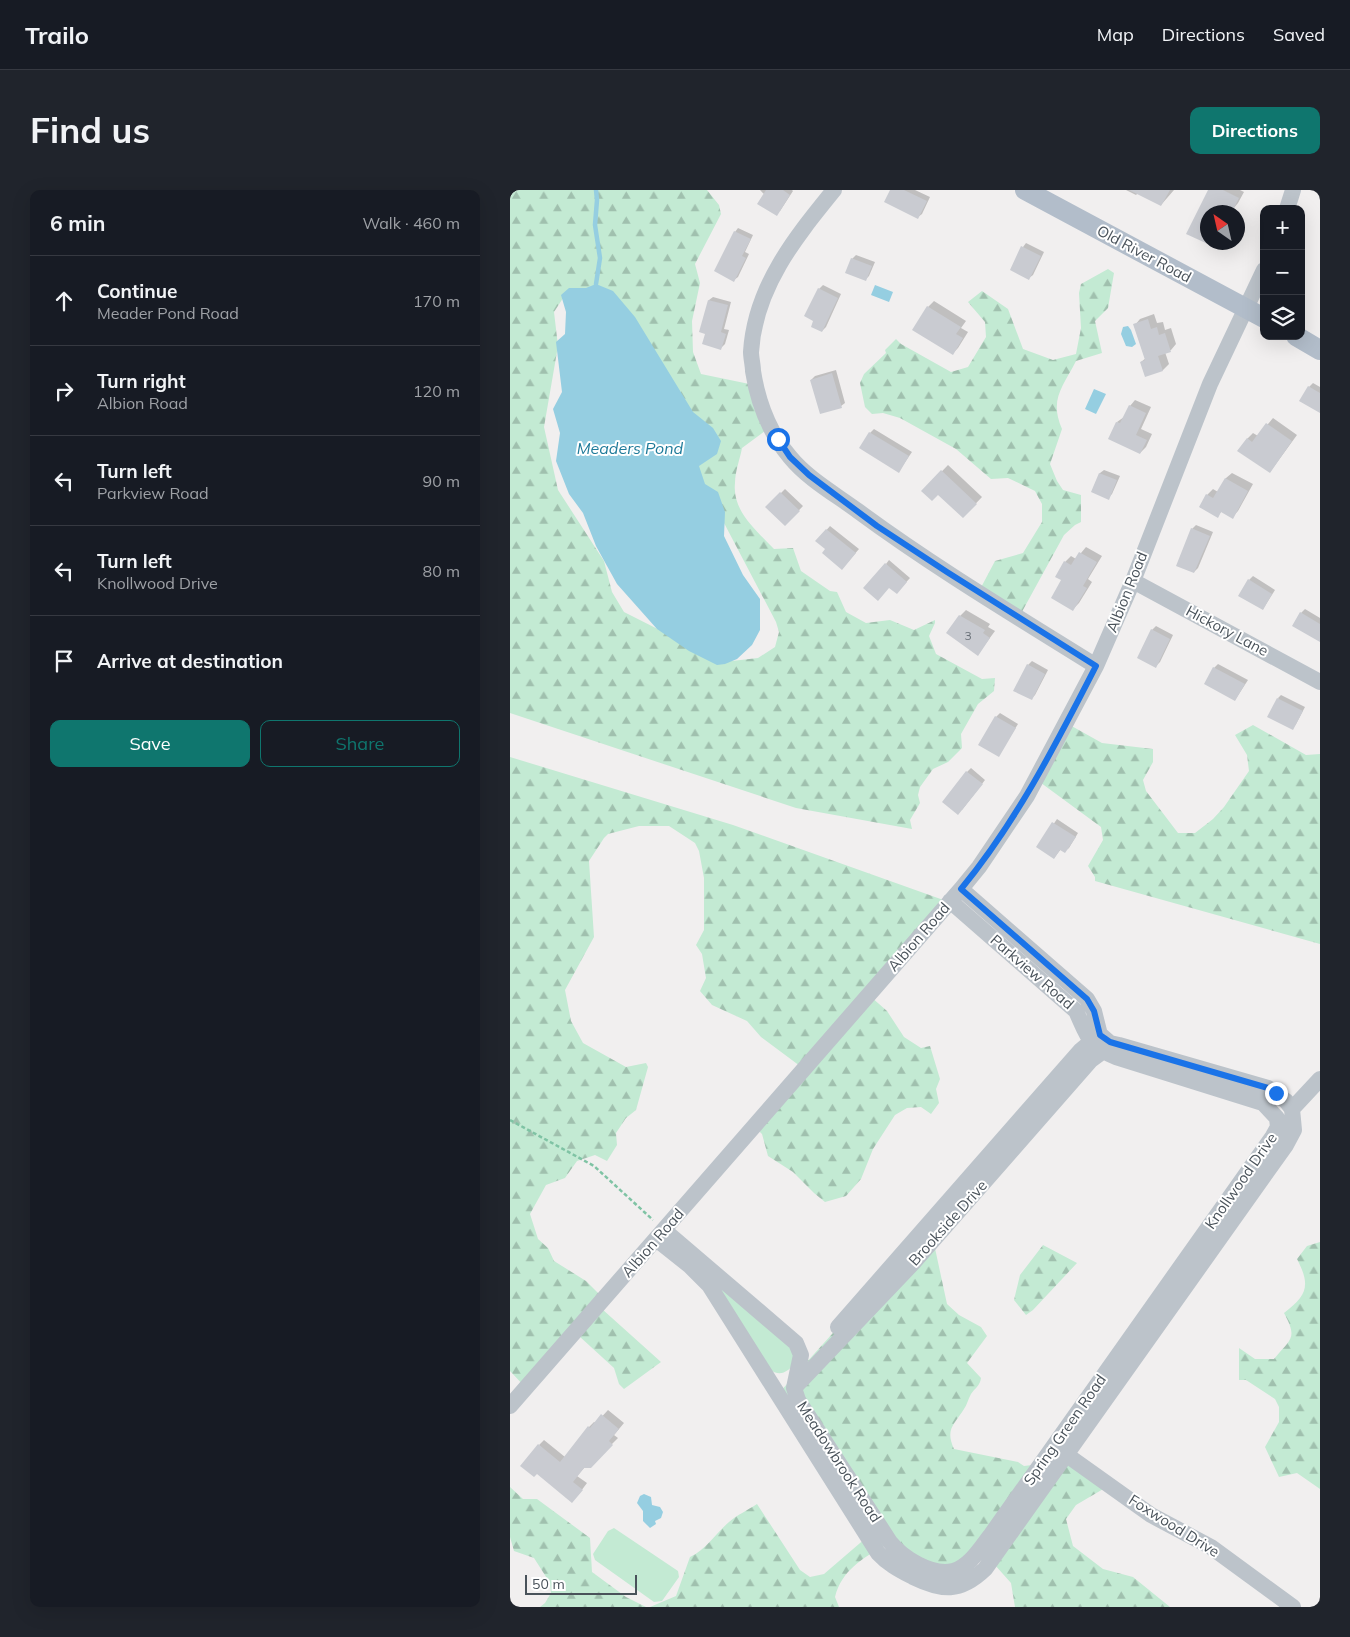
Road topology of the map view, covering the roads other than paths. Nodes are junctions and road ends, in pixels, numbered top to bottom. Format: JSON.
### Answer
{"nodes":[{"id":1,"x":834,"y":190,"type":"edge"},
{"id":2,"x":1025,"y":190,"type":"edge"},
{"id":3,"x":1293,"y":190,"type":"edge"},
{"id":4,"x":1287,"y":205,"type":"edge"},
{"id":5,"x":1260,"y":278,"type":"edge"},
{"id":6,"x":1245,"y":309,"type":"junction"},
{"id":7,"x":1260,"y":316,"type":"edge"},
{"id":8,"x":1303,"y":340,"type":"edge"},
{"id":9,"x":1320,"y":350,"type":"edge"},
{"id":10,"x":1133,"y":581,"type":"junction"},
{"id":11,"x":1096,"y":666,"type":"junction"},
{"id":12,"x":1320,"y":682,"type":"edge"},
{"id":13,"x":961,"y":889,"type":"junction"},
{"id":14,"x":950,"y":901,"type":"junction"},
{"id":15,"x":1101,"y":1043,"type":"junction"},
{"id":16,"x":1320,"y":1079,"type":"edge"},
{"id":17,"x":1292,"y":1110,"type":"junction"},
{"id":18,"x":660,"y":1234,"type":"junction"},
{"id":19,"x":1148,"y":1327,"type":"junction"},
{"id":20,"x":797,"y":1369,"type":"junction"},
{"id":21,"x":794,"y":1388,"type":"junction"},
{"id":22,"x":776,"y":1392,"type":"junction"},
{"id":23,"x":510,"y":1406,"type":"edge"},
{"id":24,"x":1060,"y":1450,"type":"junction"},
{"id":25,"x":986,"y":1554,"type":"junction"},
{"id":26,"x":1293,"y":1607,"type":"edge"}],
"edges":[{"from":1,"to":11,"type":"street"},
{"from":2,"to":6,"type":"main road","name":"Old River Road"},
{"from":3,"to":4,"type":"street"},
{"from":5,"to":6,"type":"street","name":"Albion Road"},
{"from":6,"to":7,"type":"main road","name":"Old River Road"},
{"from":6,"to":10,"type":"street","name":"Albion Road"},
{"from":8,"to":9,"type":"main road"},
{"from":10,"to":11,"type":"street","name":"Albion Road"},
{"from":10,"to":12,"type":"street","name":"Hickory Lane"},
{"from":11,"to":13,"type":"street","name":"Albion Road"},
{"from":13,"to":14,"type":"street","name":"Albion Road"},
{"from":13,"to":15,"type":"street","name":"Parkview Road"},
{"from":14,"to":15,"type":"street","name":"Parkview Road"},
{"from":14,"to":18,"type":"street","name":"Albion Road"},
{"from":15,"to":17,"type":"street"},
{"from":15,"to":19,"type":"street","name":"Knollwood Drive"},
{"from":15,"to":20,"type":"street","name":"Brookside Drive"},
{"from":15,"to":21,"type":"street","name":"Brookside Drive"},
{"from":16,"to":17,"type":"street"},
{"from":17,"to":19,"type":"street","name":"Spring Green Road"},
{"from":18,"to":20,"type":"street","name":"Meadowbrook Road"},
{"from":18,"to":22,"type":"street","name":"Meadowbrook Road"},
{"from":18,"to":23,"type":"street","name":"Albion Road"},
{"from":19,"to":24,"type":"street","name":"Spring Green Road"},
{"from":20,"to":21,"type":"street","name":"Meadowbrook Road"},
{"from":20,"to":22,"type":"street","name":"Brookside Drive"},
{"from":21,"to":22,"type":"street","name":"Brookside Drive"},
{"from":21,"to":25,"type":"street","name":"Meadowbrook Road"},
{"from":22,"to":25,"type":"street","name":"Meadowbrook Road"},
{"from":24,"to":25,"type":"street","name":"Meadowbrook Road"},
{"from":24,"to":26,"type":"street","name":"Foxwood Drive"}]}
